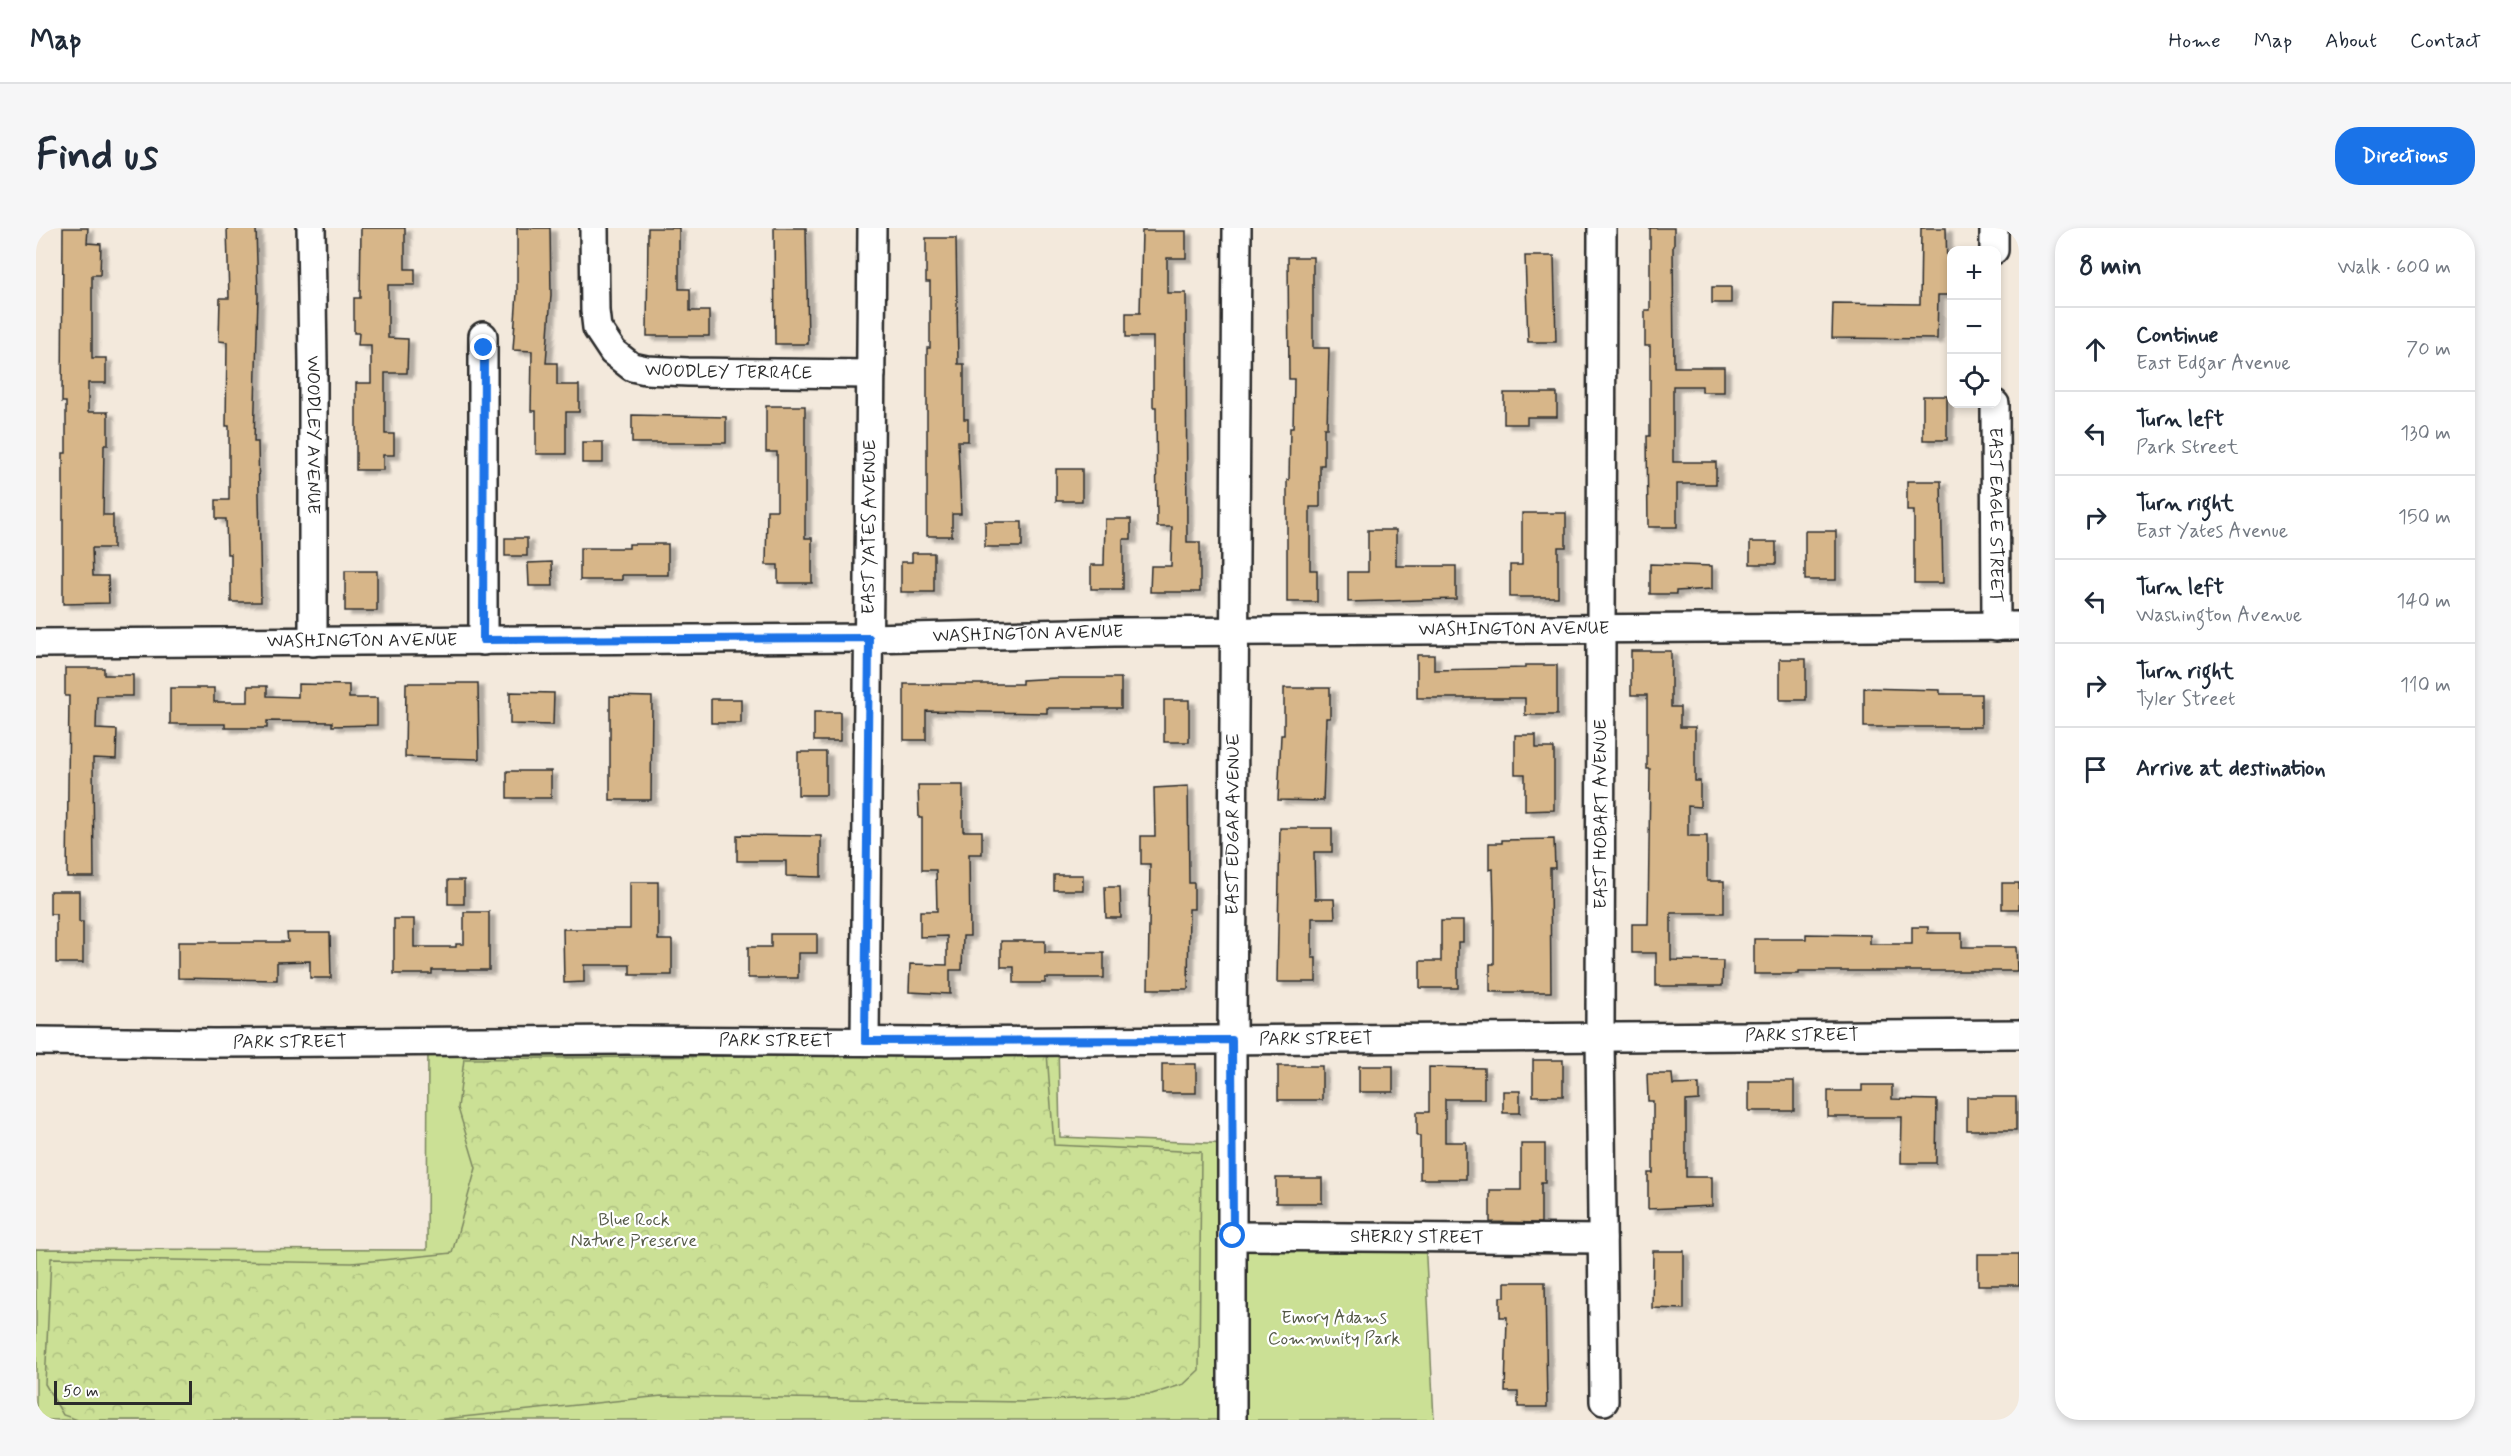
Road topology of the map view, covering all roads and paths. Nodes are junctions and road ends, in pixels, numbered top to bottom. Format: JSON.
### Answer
{"nodes":[{"id":1,"x":311,"y":228,"type":"edge"},
{"id":2,"x":594,"y":228,"type":"edge"},
{"id":3,"x":872,"y":228,"type":"edge"},
{"id":4,"x":1237,"y":228,"type":"edge"},
{"id":5,"x":1602,"y":228,"type":"edge"},
{"id":6,"x":1994,"y":228,"type":"edge"},
{"id":7,"x":1994,"y":246,"type":"edge"},
{"id":8,"x":483,"y":336,"type":"dead end"},
{"id":9,"x":871,"y":374,"type":"junction"},
{"id":10,"x":1995,"y":408,"type":"edge"},
{"id":11,"x":2007,"y":627,"type":"edge"},
{"id":12,"x":1601,"y":629,"type":"junction"},
{"id":13,"x":1235,"y":632,"type":"junction"},
{"id":14,"x":869,"y":638,"type":"junction"},
{"id":15,"x":483,"y":640,"type":"junction"},
{"id":16,"x":312,"y":642,"type":"junction"},
{"id":17,"x":36,"y":643,"type":"edge"},
{"id":18,"x":2019,"y":1034,"type":"edge"},
{"id":19,"x":1600,"y":1037,"type":"junction"},
{"id":20,"x":1232,"y":1040,"type":"junction"},
{"id":21,"x":36,"y":1041,"type":"edge"},
{"id":22,"x":865,"y":1041,"type":"junction"},
{"id":23,"x":1233,"y":1236,"type":"junction"},
{"id":24,"x":1602,"y":1239,"type":"junction"},
{"id":25,"x":1604,"y":1401,"type":"dead end"},
{"id":26,"x":1232,"y":1420,"type":"edge"}],
"edges":[{"from":1,"to":16,"type":"street","name":"WOODLEY AVENUE"},
{"from":2,"to":9,"type":"street","name":"WOODLEY TERRACE"},
{"from":3,"to":9,"type":"street","name":"EAST YATES AVENUE"},
{"from":4,"to":13,"type":"street","name":"EAST EDGAR AVENUE"},
{"from":5,"to":12,"type":"street","name":"EAST HOBART AVENUE"},
{"from":6,"to":7,"type":"street"},
{"from":8,"to":15,"type":"street"},
{"from":9,"to":14,"type":"street","name":"EAST YATES AVENUE"},
{"from":10,"to":11,"type":"street","name":"EAST EAGLE STREET"},
{"from":11,"to":12,"type":"street","name":"WASHINGTON AVENUE"},
{"from":12,"to":13,"type":"street","name":"WASHINGTON AVENUE"},
{"from":12,"to":19,"type":"street","name":"EAST HOBART AVENUE"},
{"from":13,"to":14,"type":"street","name":"WASHINGTON AVENUE"},
{"from":13,"to":20,"type":"street","name":"EAST EDGAR AVENUE"},
{"from":14,"to":15,"type":"street","name":"WASHINGTON AVENUE"},
{"from":14,"to":22,"type":"street","name":"EAST YATES AVENUE"},
{"from":15,"to":16,"type":"street","name":"WASHINGTON AVENUE"},
{"from":16,"to":17,"type":"street","name":"WASHINGTON AVENUE"},
{"from":18,"to":19,"type":"street","name":"PARK STREET"},
{"from":19,"to":20,"type":"street","name":"PARK STREET"},
{"from":19,"to":24,"type":"street","name":"EAST HOBART AVENUE"},
{"from":20,"to":22,"type":"street","name":"PARK STREET"},
{"from":20,"to":23,"type":"street","name":"EAST EDGAR AVENUE"},
{"from":21,"to":22,"type":"street","name":"PARK STREET"},
{"from":23,"to":24,"type":"street","name":"SHERRY STREET"},
{"from":23,"to":26,"type":"street","name":"EAST EDGAR AVENUE"},
{"from":24,"to":25,"type":"street","name":"EAST HOBART AVENUE"}]}
